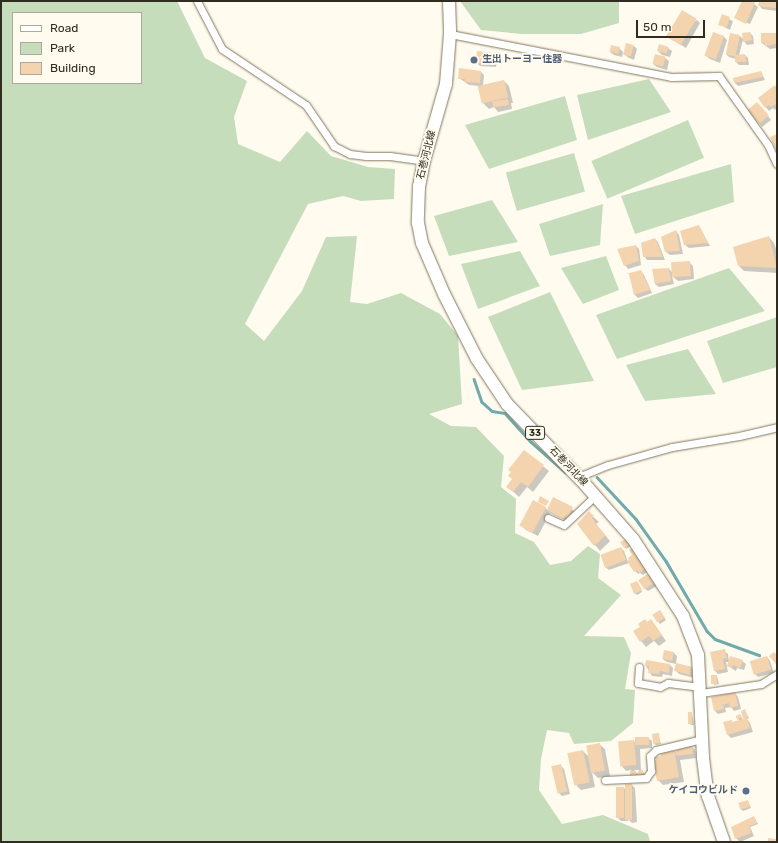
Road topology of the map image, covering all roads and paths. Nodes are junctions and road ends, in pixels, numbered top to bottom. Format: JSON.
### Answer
{"nodes":[{"id":1,"x":197,"y":1,"type":"edge"},
{"id":2,"x":449,"y":1,"type":"edge"},
{"id":3,"x":450,"y":34,"type":"junction"},
{"id":4,"x":424,"y":161,"type":"junction"},
{"id":5,"x":777,"y":164,"type":"edge"},
{"id":6,"x":777,"y":427,"type":"edge"},
{"id":7,"x":578,"y":477,"type":"junction"},
{"id":8,"x":595,"y":496,"type":"junction"},
{"id":9,"x":548,"y":518,"type":"dead end"},
{"id":10,"x":639,"y":667,"type":"dead end"},
{"id":11,"x":777,"y":674,"type":"edge"},
{"id":12,"x":701,"y":690,"type":"junction"},
{"id":13,"x":702,"y":739,"type":"junction"},
{"id":14,"x":605,"y":780,"type":"dead end"},
{"id":15,"x":724,"y":842,"type":"edge"}],
"edges":[{"from":1,"to":4,"type":"street"},
{"from":2,"to":3,"type":"main road","name":"石巻河北線","number":"33"},
{"from":3,"to":4,"type":"main road","name":"石巻河北線","number":"33"},
{"from":3,"to":5,"type":"street"},
{"from":4,"to":7,"type":"main road","name":"石巻河北線","number":"33"},
{"from":6,"to":7,"type":"street"},
{"from":7,"to":8,"type":"main road","name":"石巻河北線","number":"33"},
{"from":8,"to":9,"type":"street"},
{"from":8,"to":12,"type":"main road","name":"石巻河北線","number":"33"},
{"from":10,"to":12,"type":"street"},
{"from":11,"to":12,"type":"street"},
{"from":12,"to":13,"type":"main road","name":"石巻河北線","number":"33"},
{"from":13,"to":14,"type":"street"},
{"from":13,"to":15,"type":"main road","name":"石巻河北線","number":"33"}]}
